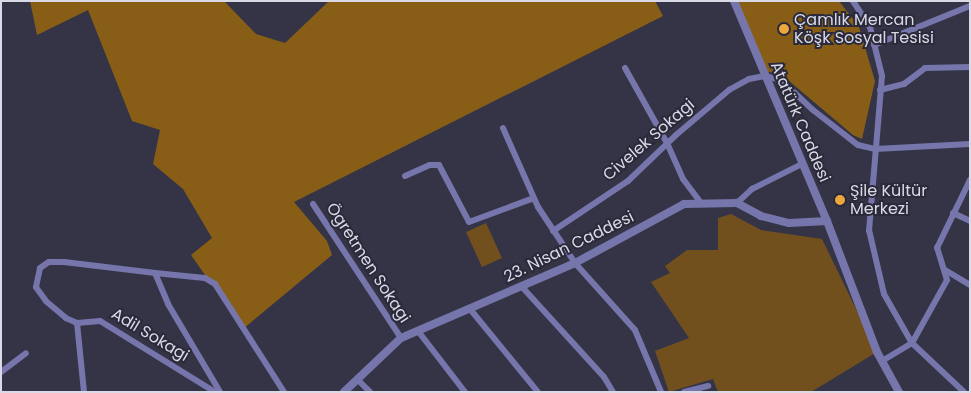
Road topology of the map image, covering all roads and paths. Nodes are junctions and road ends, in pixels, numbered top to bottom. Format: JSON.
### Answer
{"nodes":[{"id":1,"x":734,"y":1,"type":"edge"},
{"id":2,"x":853,"y":1,"type":"edge"},
{"id":3,"x":970,"y":6,"type":"edge"},
{"id":4,"x":874,"y":45,"type":"junction"},
{"id":5,"x":970,"y":67,"type":"edge"},
{"id":6,"x":625,"y":68,"type":"dead end"},
{"id":7,"x":765,"y":76,"type":"junction"},
{"id":8,"x":880,"y":90,"type":"junction"},
{"id":9,"x":503,"y":128,"type":"dead end"},
{"id":10,"x":667,"y":142,"type":"junction"},
{"id":11,"x":970,"y":144,"type":"edge"},
{"id":12,"x":875,"y":149,"type":"junction"},
{"id":13,"x":802,"y":164,"type":"junction"},
{"id":14,"x":405,"y":176,"type":"dead end"},
{"id":15,"x":970,"y":180,"type":"edge"},
{"id":16,"x":534,"y":198,"type":"junction"},
{"id":17,"x":702,"y":203,"type":"junction"},
{"id":18,"x":737,"y":203,"type":"junction"},
{"id":19,"x":313,"y":204,"type":"dead end"},
{"id":20,"x":953,"y":213,"type":"junction"},
{"id":21,"x":827,"y":221,"type":"junction"},
{"id":22,"x":970,"y":221,"type":"edge"},
{"id":23,"x":553,"y":231,"type":"junction"},
{"id":24,"x":575,"y":263,"type":"junction"},
{"id":25,"x":945,"y":270,"type":"junction"},
{"id":26,"x":155,"y":273,"type":"junction"},
{"id":27,"x":970,"y":285,"type":"edge"},
{"id":28,"x":523,"y":288,"type":"junction"},
{"id":29,"x":470,"y":309,"type":"junction"},
{"id":30,"x":77,"y":323,"type":"junction"},
{"id":31,"x":418,"y":331,"type":"junction"},
{"id":32,"x":401,"y":338,"type":"junction"},
{"id":33,"x":912,"y":342,"type":"junction"},
{"id":34,"x":26,"y":352,"type":"dead end"},
{"id":35,"x":882,"y":361,"type":"junction"},
{"id":36,"x":1,"y":372,"type":"edge"},
{"id":37,"x":357,"y":379,"type":"junction"},
{"id":38,"x":708,"y":386,"type":"dead end"},
{"id":39,"x":84,"y":392,"type":"edge"},
{"id":40,"x":215,"y":392,"type":"edge"},
{"id":41,"x":220,"y":392,"type":"edge"},
{"id":42,"x":284,"y":392,"type":"edge"},
{"id":43,"x":344,"y":392,"type":"edge"},
{"id":44,"x":370,"y":392,"type":"edge"},
{"id":45,"x":466,"y":392,"type":"edge"},
{"id":46,"x":538,"y":392,"type":"edge"},
{"id":47,"x":613,"y":392,"type":"edge"},
{"id":48,"x":661,"y":392,"type":"edge"},
{"id":49,"x":684,"y":392,"type":"edge"},
{"id":50,"x":899,"y":392,"type":"edge"},
{"id":51,"x":964,"y":392,"type":"edge"}],
"edges":[{"from":1,"to":7,"type":"street","name":"Atatürk Caddesi"},
{"from":2,"to":4,"type":"street"},
{"from":3,"to":4,"type":"street"},
{"from":4,"to":8,"type":"street"},
{"from":5,"to":8,"type":"street"},
{"from":6,"to":10,"type":"street"},
{"from":7,"to":10,"type":"street","name":"Civelek Sokagi"},
{"from":7,"to":12,"type":"street"},
{"from":7,"to":13,"type":"street","name":"Atatürk Caddesi"},
{"from":8,"to":12,"type":"street"},
{"from":9,"to":16,"type":"street"},
{"from":10,"to":17,"type":"street"},
{"from":10,"to":23,"type":"street","name":"Civelek Sokagi"},
{"from":11,"to":12,"type":"street"},
{"from":12,"to":33,"type":"street"},
{"from":13,"to":18,"type":"street"},
{"from":13,"to":21,"type":"street","name":"Atatürk Caddesi"},
{"from":14,"to":16,"type":"street"},
{"from":15,"to":20,"type":"street"},
{"from":16,"to":23,"type":"street"},
{"from":17,"to":18,"type":"street","name":"23. Nisan Caddesi"},
{"from":17,"to":24,"type":"street","name":"23. Nisan Caddesi"},
{"from":18,"to":21,"type":"street","name":"23. Nisan Caddesi"},
{"from":19,"to":32,"type":"street","name":"Ögretmen Sokagi"},
{"from":20,"to":22,"type":"street"},
{"from":20,"to":25,"type":"street"},
{"from":21,"to":35,"type":"street","name":"Atatürk Caddesi"},
{"from":23,"to":24,"type":"street"},
{"from":24,"to":28,"type":"street","name":"23. Nisan Caddesi"},
{"from":24,"to":48,"type":"street"},
{"from":25,"to":27,"type":"street"},
{"from":25,"to":33,"type":"street"},
{"from":26,"to":30,"type":"street","name":"Adil Sokagi"},
{"from":26,"to":41,"type":"street"},
{"from":26,"to":42,"type":"street"},
{"from":28,"to":29,"type":"street","name":"23. Nisan Caddesi"},
{"from":28,"to":47,"type":"street"},
{"from":29,"to":31,"type":"street","name":"23. Nisan Caddesi"},
{"from":29,"to":46,"type":"street"},
{"from":30,"to":39,"type":"street"},
{"from":30,"to":40,"type":"street","name":"Adil Sokagi"},
{"from":31,"to":32,"type":"street","name":"23. Nisan Caddesi"},
{"from":31,"to":45,"type":"street"},
{"from":32,"to":37,"type":"street","name":"23. Nisan Caddesi"},
{"from":33,"to":35,"type":"street"},
{"from":33,"to":51,"type":"street"},
{"from":34,"to":36,"type":"street"},
{"from":35,"to":50,"type":"street","name":"Atatürk Caddesi"},
{"from":37,"to":43,"type":"street","name":"23. Nisan Caddesi"},
{"from":37,"to":44,"type":"street"},
{"from":38,"to":49,"type":"street"}]}
